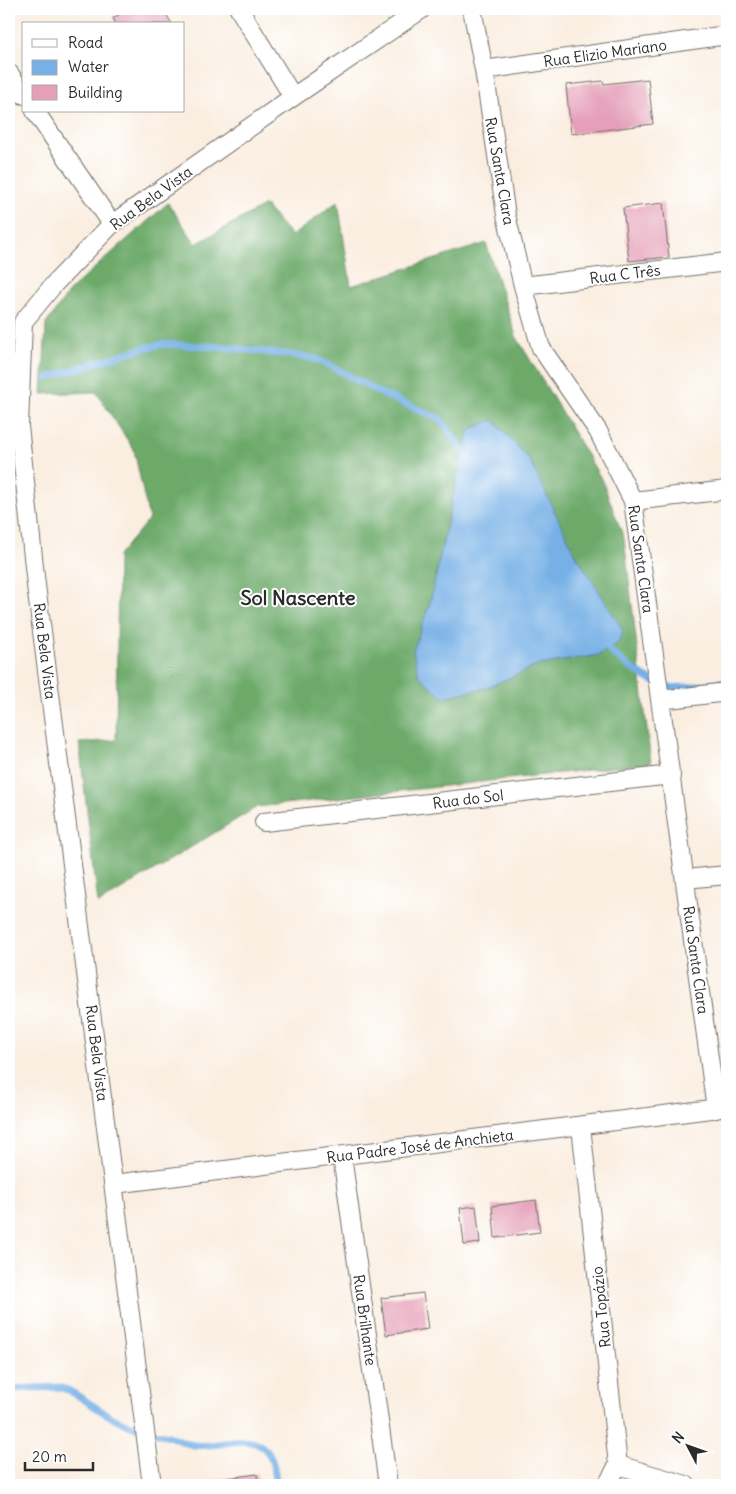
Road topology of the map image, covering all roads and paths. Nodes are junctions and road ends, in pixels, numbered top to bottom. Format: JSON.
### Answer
{"nodes":[{"id":1,"x":239,"y":9,"type":"edge"},
{"id":2,"x":422,"y":9,"type":"edge"},
{"id":3,"x":472,"y":9,"type":"edge"},
{"id":4,"x":727,"y":35,"type":"edge"},
{"id":5,"x":484,"y":70,"type":"junction"},
{"id":6,"x":9,"y":73,"type":"edge"},
{"id":7,"x":22,"y":92,"type":"edge"},
{"id":8,"x":293,"y":97,"type":"junction"},
{"id":9,"x":36,"y":112,"type":"edge"},
{"id":10,"x":112,"y":224,"type":"junction"},
{"id":11,"x":727,"y":262,"type":"edge"},
{"id":12,"x":523,"y":286,"type":"junction"},
{"id":13,"x":727,"y":490,"type":"edge"},
{"id":14,"x":634,"y":502,"type":"junction"},
{"id":15,"x":727,"y":692,"type":"edge"},
{"id":16,"x":660,"y":700,"type":"junction"},
{"id":17,"x":671,"y":775,"type":"junction"},
{"id":18,"x":264,"y":822,"type":"dead end"},
{"id":19,"x":727,"y":874,"type":"edge"},
{"id":20,"x":685,"y":879,"type":"junction"},
{"id":21,"x":722,"y":1108,"type":"edge"},
{"id":22,"x":581,"y":1126,"type":"junction"},
{"id":23,"x":342,"y":1156,"type":"junction"},
{"id":24,"x":114,"y":1184,"type":"junction"},
{"id":25,"x":618,"y":1465,"type":"junction"},
{"id":26,"x":152,"y":1485,"type":"edge"},
{"id":27,"x":388,"y":1485,"type":"edge"},
{"id":28,"x":607,"y":1485,"type":"edge"},
{"id":29,"x":686,"y":1485,"type":"edge"}],
"edges":[{"from":1,"to":8,"type":"street"},
{"from":2,"to":8,"type":"street","name":"Rua Bela Vista"},
{"from":3,"to":5,"type":"street","name":"Rua Santa Clara"},
{"from":4,"to":5,"type":"street","name":"Rua Elizio Mariano"},
{"from":5,"to":12,"type":"street","name":"Rua Santa Clara"},
{"from":6,"to":7,"type":"street"},
{"from":8,"to":10,"type":"street","name":"Rua Bela Vista"},
{"from":9,"to":10,"type":"street"},
{"from":10,"to":24,"type":"street","name":"Rua Bela Vista"},
{"from":11,"to":12,"type":"street","name":"Rua C Três"},
{"from":12,"to":14,"type":"street","name":"Rua Santa Clara"},
{"from":13,"to":14,"type":"street"},
{"from":14,"to":16,"type":"street","name":"Rua Santa Clara"},
{"from":15,"to":16,"type":"street"},
{"from":16,"to":17,"type":"street","name":"Rua Santa Clara"},
{"from":17,"to":18,"type":"street","name":"Rua do Sol"},
{"from":17,"to":20,"type":"street","name":"Rua Santa Clara"},
{"from":19,"to":20,"type":"street"},
{"from":20,"to":21,"type":"street","name":"Rua Santa Clara"},
{"from":21,"to":22,"type":"street","name":"Rua Padre José de Anchieta"},
{"from":22,"to":23,"type":"street","name":"Rua Padre José de Anchieta"},
{"from":22,"to":25,"type":"street","name":"Rua Topázio"},
{"from":23,"to":24,"type":"street","name":"Rua Padre José de Anchieta"},
{"from":23,"to":27,"type":"street","name":"Rua Brilhante"},
{"from":24,"to":26,"type":"street","name":"Rua Bela Vista"},
{"from":25,"to":28,"type":"street"},
{"from":25,"to":29,"type":"street"}]}
